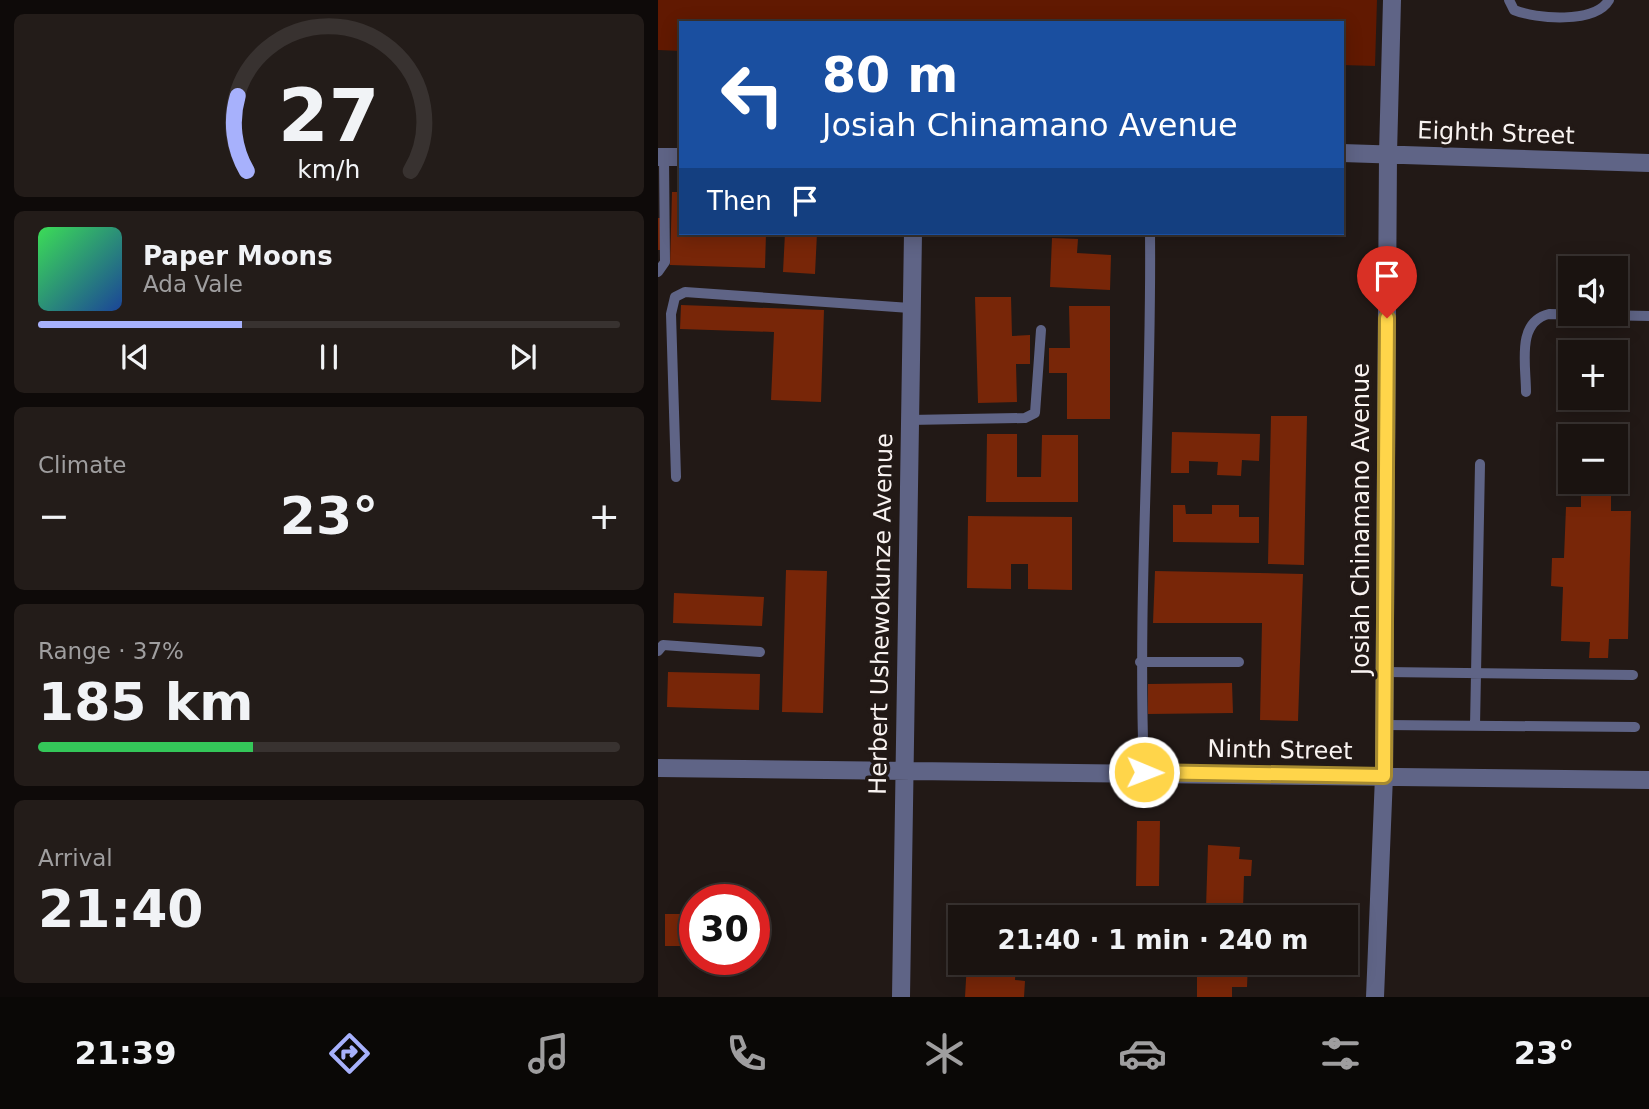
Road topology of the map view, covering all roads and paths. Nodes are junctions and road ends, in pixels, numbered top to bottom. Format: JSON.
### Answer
{"nodes":[{"id":1,"x":1392,"y":0,"type":"edge"},
{"id":2,"x":1509,"y":0,"type":"edge"},
{"id":3,"x":1608,"y":0,"type":"edge"},
{"id":4,"x":1344,"y":153,"type":"edge"},
{"id":5,"x":1388,"y":155,"type":"junction"},
{"id":6,"x":668,"y":157,"type":"edge"},
{"id":7,"x":1649,"y":163,"type":"edge"},
{"id":8,"x":912,"y":235,"type":"edge"},
{"id":9,"x":1150,"y":235,"type":"edge"},
{"id":10,"x":658,"y":272,"type":"edge"},
{"id":11,"x":909,"y":307,"type":"junction"},
{"id":12,"x":1649,"y":316,"type":"edge"},
{"id":13,"x":1041,"y":330,"type":"dead end"},
{"id":14,"x":1526,"y":392,"type":"dead end"},
{"id":15,"x":908,"y":420,"type":"junction"},
{"id":16,"x":1480,"y":464,"type":"dead end"},
{"id":17,"x":676,"y":477,"type":"dead end"},
{"id":18,"x":658,"y":651,"type":"edge"},
{"id":19,"x":760,"y":652,"type":"dead end"},
{"id":20,"x":1140,"y":662,"type":"junction"},
{"id":21,"x":1239,"y":662,"type":"dead end"},
{"id":22,"x":1385,"y":672,"type":"junction"},
{"id":23,"x":1475,"y":673,"type":"junction"},
{"id":24,"x":1633,"y":676,"type":"dead end"},
{"id":25,"x":1385,"y":726,"type":"junction"},
{"id":26,"x":1475,"y":726,"type":"junction"},
{"id":27,"x":1635,"y":727,"type":"dead end"},
{"id":28,"x":658,"y":768,"type":"edge"},
{"id":29,"x":903,"y":769,"type":"junction"},
{"id":30,"x":1144,"y":772,"type":"junction"},
{"id":31,"x":1384,"y":776,"type":"junction"},
{"id":32,"x":1649,"y":780,"type":"edge"},
{"id":33,"x":901,"y":997,"type":"edge"},
{"id":34,"x":1375,"y":997,"type":"edge"}],
"edges":[{"from":1,"to":5,"type":"street","name":"Josiah Chinamano Avenue"},
{"from":2,"to":3,"type":"lane"},
{"from":4,"to":5,"type":"street","name":"Eighth Street"},
{"from":5,"to":7,"type":"street","name":"Eighth Street"},
{"from":5,"to":22,"type":"street","name":"Josiah Chinamano Avenue"},
{"from":6,"to":10,"type":"lane"},
{"from":8,"to":11,"type":"street","name":"Herbert Ushewokunze Avenue"},
{"from":9,"to":20,"type":"lane"},
{"from":11,"to":15,"type":"street","name":"Herbert Ushewokunze Avenue"},
{"from":11,"to":17,"type":"lane"},
{"from":12,"to":14,"type":"lane"},
{"from":13,"to":15,"type":"lane"},
{"from":15,"to":29,"type":"street","name":"Herbert Ushewokunze Avenue"},
{"from":16,"to":23,"type":"lane"},
{"from":18,"to":19,"type":"lane"},
{"from":20,"to":21,"type":"lane"},
{"from":20,"to":30,"type":"lane"},
{"from":22,"to":23,"type":"lane"},
{"from":22,"to":25,"type":"street","name":"Josiah Chinamano Avenue"},
{"from":23,"to":24,"type":"lane"},
{"from":23,"to":26,"type":"lane"},
{"from":25,"to":26,"type":"lane"},
{"from":25,"to":31,"type":"street","name":"Josiah Chinamano Avenue"},
{"from":26,"to":27,"type":"lane"},
{"from":28,"to":29,"type":"street","name":"Ninth Street"},
{"from":29,"to":30,"type":"street","name":"Ninth Street"},
{"from":29,"to":33,"type":"street","name":"Herbert Ushewokunze Avenue"},
{"from":30,"to":31,"type":"street","name":"Ninth Street"},
{"from":31,"to":32,"type":"street","name":"Ninth Street"},
{"from":31,"to":34,"type":"street","name":"Josiah Chinamano Avenue"}]}
